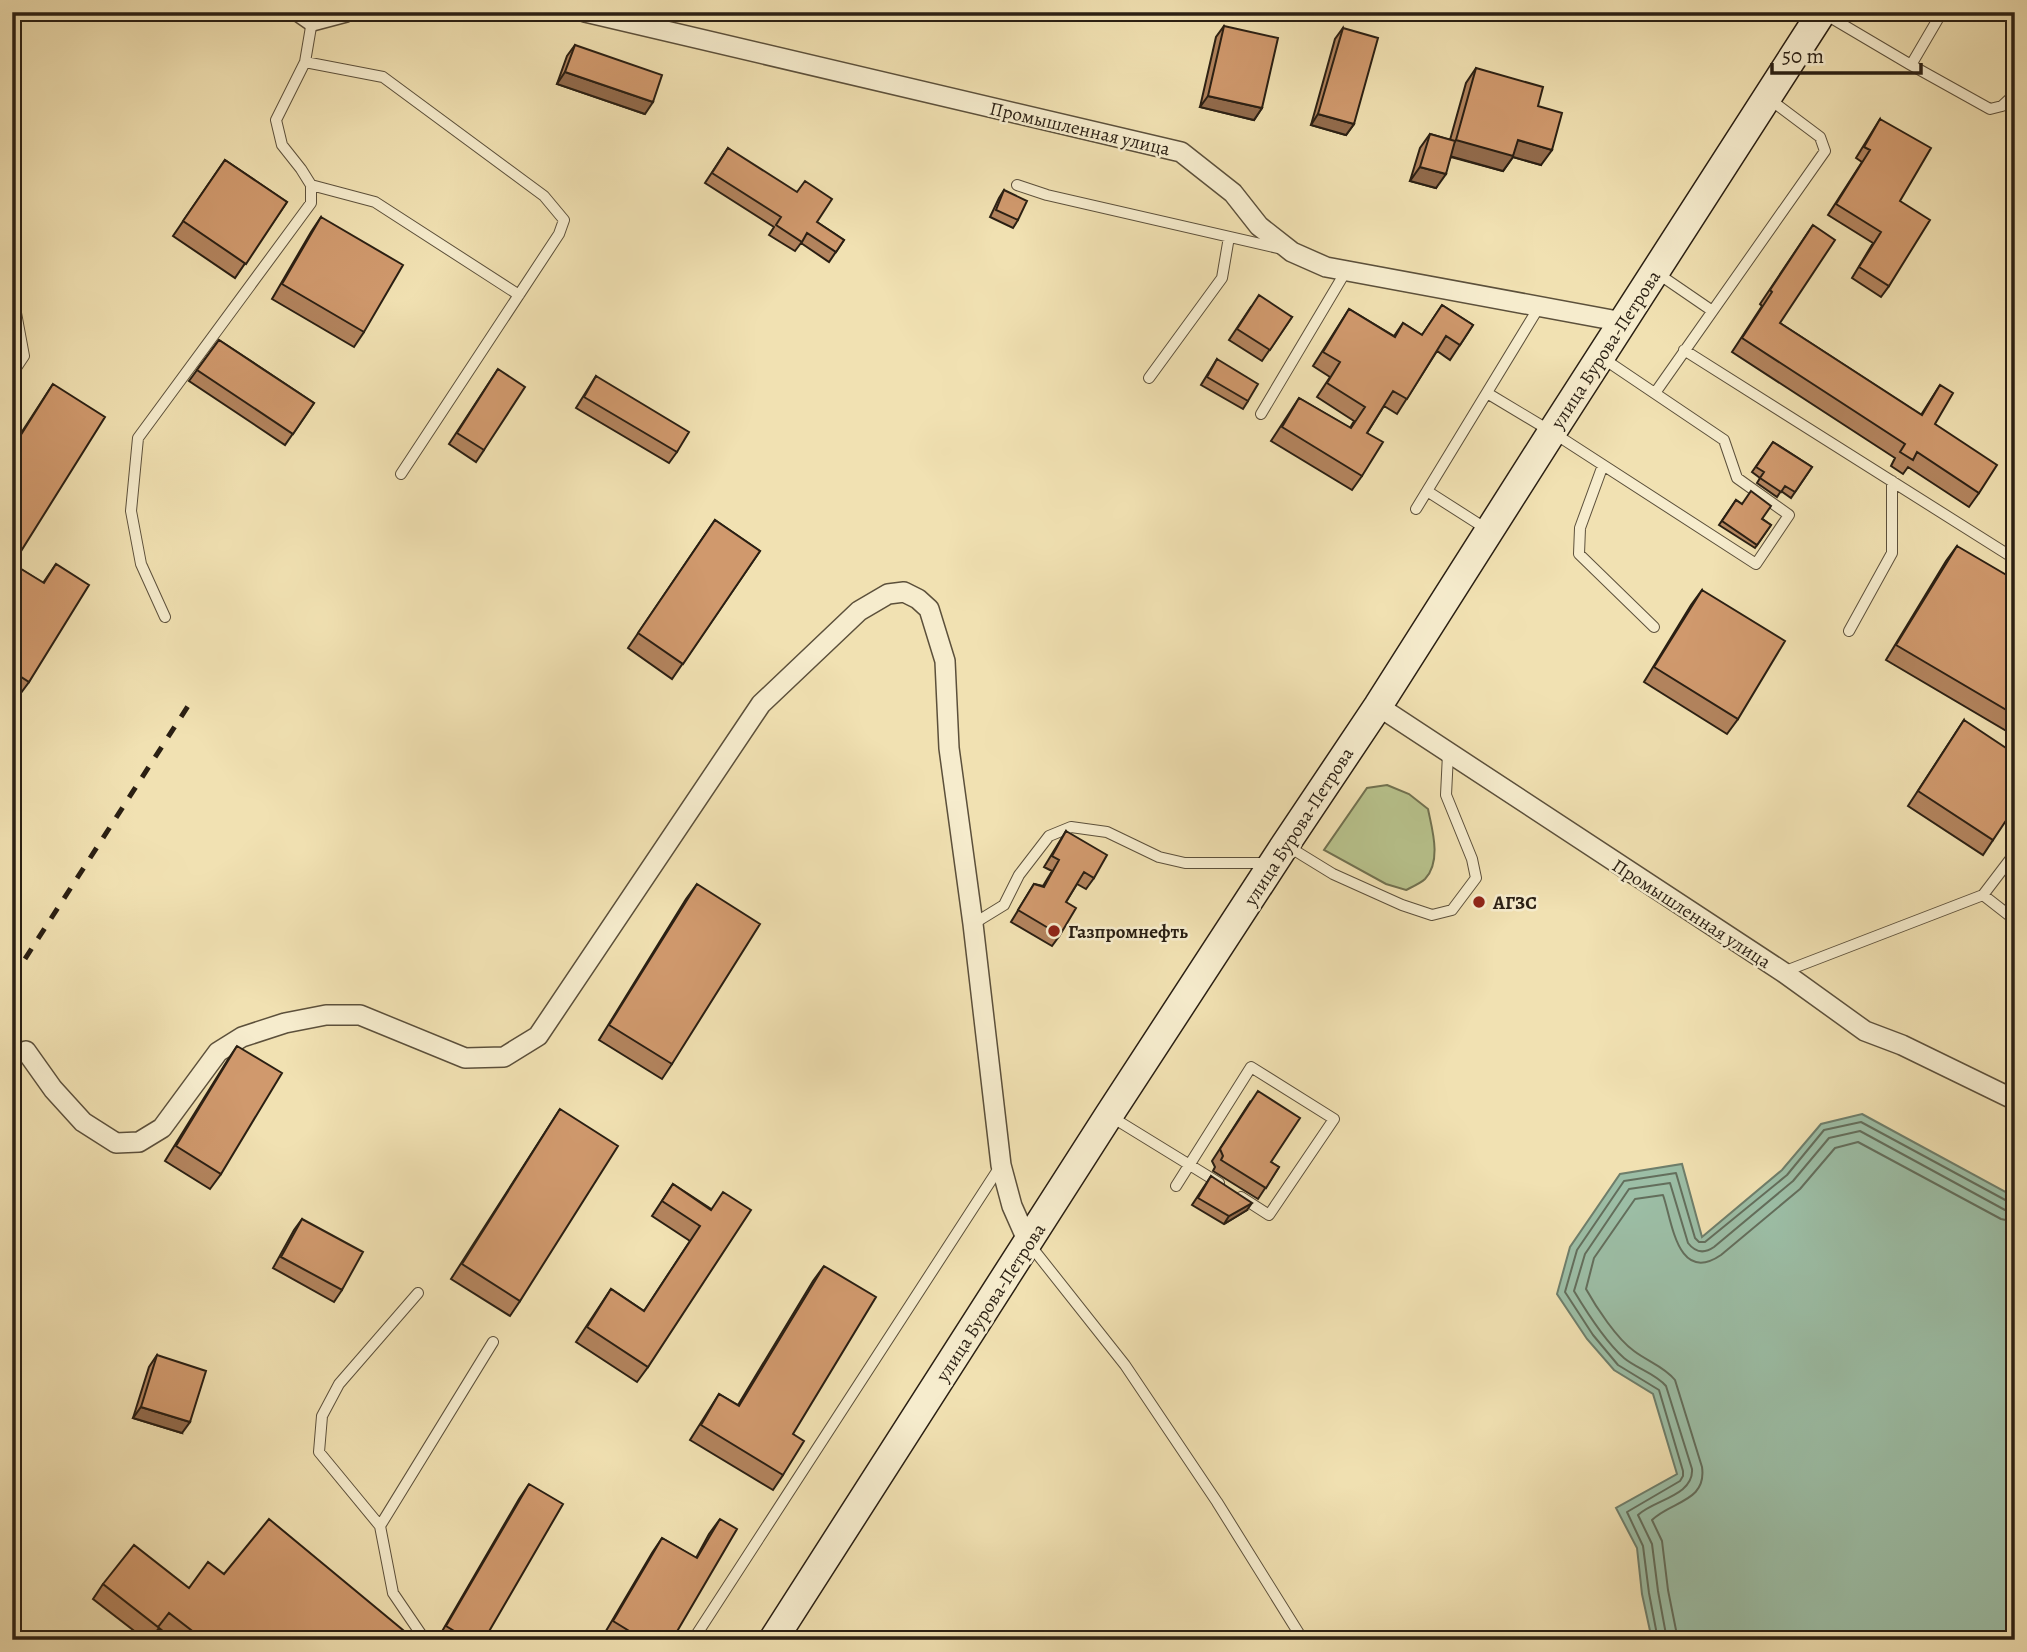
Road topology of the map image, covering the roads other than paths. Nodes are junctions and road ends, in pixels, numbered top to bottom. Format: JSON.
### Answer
{"nodes":[{"id":1,"x":346,"y":12,"type":"edge"},
{"id":2,"x":584,"y":12,"type":"edge"},
{"id":3,"x":1823,"y":12,"type":"edge"},
{"id":4,"x":1942,"y":12,"type":"edge"},
{"id":5,"x":305,"y":17,"type":"edge"},
{"id":6,"x":305,"y":62,"type":"junction"},
{"id":7,"x":1911,"y":65,"type":"junction"},
{"id":8,"x":2015,"y":94,"type":"edge"},
{"id":9,"x":1768,"y":97,"type":"junction"},
{"id":10,"x":311,"y":185,"type":"junction"},
{"id":11,"x":1017,"y":185,"type":"dead end"},
{"id":12,"x":1229,"y":237,"type":"junction"},
{"id":13,"x":1292,"y":252,"type":"junction"},
{"id":14,"x":1346,"y":271,"type":"junction"},
{"id":15,"x":1655,"y":272,"type":"junction"},
{"id":16,"x":519,"y":295,"type":"junction"},
{"id":17,"x":12,"y":306,"type":"edge"},
{"id":18,"x":1539,"y":306,"type":"junction"},
{"id":19,"x":1712,"y":310,"type":"junction"},
{"id":20,"x":1623,"y":322,"type":"junction"},
{"id":21,"x":1684,"y":350,"type":"junction"},
{"id":22,"x":1601,"y":356,"type":"junction"},
{"id":23,"x":12,"y":374,"type":"edge"},
{"id":24,"x":1149,"y":378,"type":"dead end"},
{"id":25,"x":1487,"y":393,"type":"junction"},
{"id":26,"x":1655,"y":393,"type":"junction"},
{"id":27,"x":1261,"y":414,"type":"dead end"},
{"id":28,"x":1552,"y":432,"type":"junction"},
{"id":29,"x":1603,"y":465,"type":"junction"},
{"id":30,"x":401,"y":474,"type":"dead end"},
{"id":31,"x":1892,"y":481,"type":"junction"},
{"id":32,"x":1427,"y":491,"type":"junction"},
{"id":33,"x":1416,"y":509,"type":"dead end"},
{"id":34,"x":1489,"y":531,"type":"junction"},
{"id":35,"x":2015,"y":559,"type":"edge"},
{"id":36,"x":165,"y":617,"type":"dead end"},
{"id":37,"x":1654,"y":627,"type":"dead end"},
{"id":38,"x":1849,"y":631,"type":"dead end"},
{"id":39,"x":1378,"y":706,"type":"junction"},
{"id":40,"x":1448,"y":754,"type":"junction"},
{"id":41,"x":2015,"y":853,"type":"edge"},
{"id":42,"x":1280,"y":854,"type":"junction"},
{"id":43,"x":1983,"y":895,"type":"junction"},
{"id":44,"x":2015,"y":920,"type":"edge"},
{"id":45,"x":973,"y":924,"type":"junction"},
{"id":46,"x":1783,"y":972,"type":"junction"},
{"id":47,"x":26,"y":1051,"type":"dead end"},
{"id":48,"x":2015,"y":1100,"type":"edge"},
{"id":49,"x":1110,"y":1115,"type":"junction"},
{"id":50,"x":1001,"y":1165,"type":"junction"},
{"id":51,"x":1189,"y":1165,"type":"junction"},
{"id":52,"x":1176,"y":1186,"type":"dead end"},
{"id":53,"x":1224,"y":1186,"type":"edge"},
{"id":54,"x":1235,"y":1194,"type":"edge"},
{"id":55,"x":1028,"y":1242,"type":"junction"},
{"id":56,"x":418,"y":1293,"type":"dead end"},
{"id":57,"x":493,"y":1342,"type":"dead end"},
{"id":58,"x":380,"y":1526,"type":"junction"},
{"id":59,"x":425,"y":1640,"type":"edge"},
{"id":60,"x":693,"y":1640,"type":"edge"},
{"id":61,"x":773,"y":1640,"type":"edge"},
{"id":62,"x":1303,"y":1640,"type":"edge"}],
"edges":[{"from":1,"to":5,"type":"street"},
{"from":2,"to":13,"type":"street","name":"Промышленная улица"},
{"from":3,"to":7,"type":"lane"},
{"from":3,"to":9,"type":"main road","name":"улица Бурова-Петрова"},
{"from":4,"to":7,"type":"lane"},
{"from":5,"to":6,"type":"lane"},
{"from":6,"to":10,"type":"lane"},
{"from":6,"to":16,"type":"lane"},
{"from":7,"to":8,"type":"lane"},
{"from":9,"to":15,"type":"main road","name":"улица Бурова-Петрова"},
{"from":9,"to":19,"type":"lane"},
{"from":10,"to":16,"type":"lane"},
{"from":10,"to":36,"type":"lane"},
{"from":11,"to":12,"type":"lane"},
{"from":12,"to":13,"type":"lane"},
{"from":12,"to":24,"type":"lane"},
{"from":13,"to":14,"type":"street","name":"Промышленная улица"},
{"from":14,"to":18,"type":"street","name":"Промышленная улица"},
{"from":14,"to":27,"type":"lane"},
{"from":15,"to":19,"type":"lane"},
{"from":15,"to":20,"type":"main road","name":"улица Бурова-Петрова"},
{"from":16,"to":30,"type":"lane"},
{"from":17,"to":23,"type":"lane"},
{"from":18,"to":20,"type":"street","name":"Промышленная улица"},
{"from":18,"to":25,"type":"lane"},
{"from":19,"to":21,"type":"lane"},
{"from":20,"to":22,"type":"main road","name":"улица Бурова-Петрова"},
{"from":21,"to":26,"type":"lane"},
{"from":21,"to":31,"type":"lane"},
{"from":22,"to":26,"type":"lane"},
{"from":22,"to":28,"type":"main road","name":"улица Бурова-Петрова"},
{"from":25,"to":28,"type":"lane"},
{"from":25,"to":32,"type":"lane"},
{"from":26,"to":29,"type":"lane"},
{"from":28,"to":29,"type":"lane"},
{"from":28,"to":34,"type":"main road","name":"улица Бурова-Петрова"},
{"from":29,"to":37,"type":"lane"},
{"from":31,"to":35,"type":"lane"},
{"from":31,"to":38,"type":"lane"},
{"from":32,"to":33,"type":"lane"},
{"from":32,"to":34,"type":"lane"},
{"from":34,"to":39,"type":"main road","name":"улица Бурова-Петрова"},
{"from":39,"to":40,"type":"street","name":"Промышленная улица"},
{"from":39,"to":42,"type":"main road","name":"улица Бурова-Петрова"},
{"from":40,"to":42,"type":"lane"},
{"from":40,"to":46,"type":"street","name":"Промышленная улица"},
{"from":41,"to":43,"type":"lane"},
{"from":42,"to":45,"type":"lane"},
{"from":42,"to":49,"type":"main road","name":"улица Бурова-Петрова"},
{"from":43,"to":44,"type":"lane"},
{"from":43,"to":46,"type":"lane"},
{"from":45,"to":47,"type":"street"},
{"from":45,"to":50,"type":"street"},
{"from":46,"to":48,"type":"street","name":"Промышленная улица"},
{"from":49,"to":51,"type":"lane"},
{"from":49,"to":55,"type":"main road","name":"улица Бурова-Петрова"},
{"from":50,"to":55,"type":"street"},
{"from":50,"to":60,"type":"lane"},
{"from":51,"to":52,"type":"lane"},
{"from":51,"to":53,"type":"lane"},
{"from":51,"to":54,"type":"lane"},
{"from":55,"to":61,"type":"main road","name":"улица Бурова-Петрова"},
{"from":55,"to":62,"type":"lane"},
{"from":56,"to":58,"type":"lane"},
{"from":57,"to":58,"type":"lane"},
{"from":58,"to":59,"type":"lane"}]}
